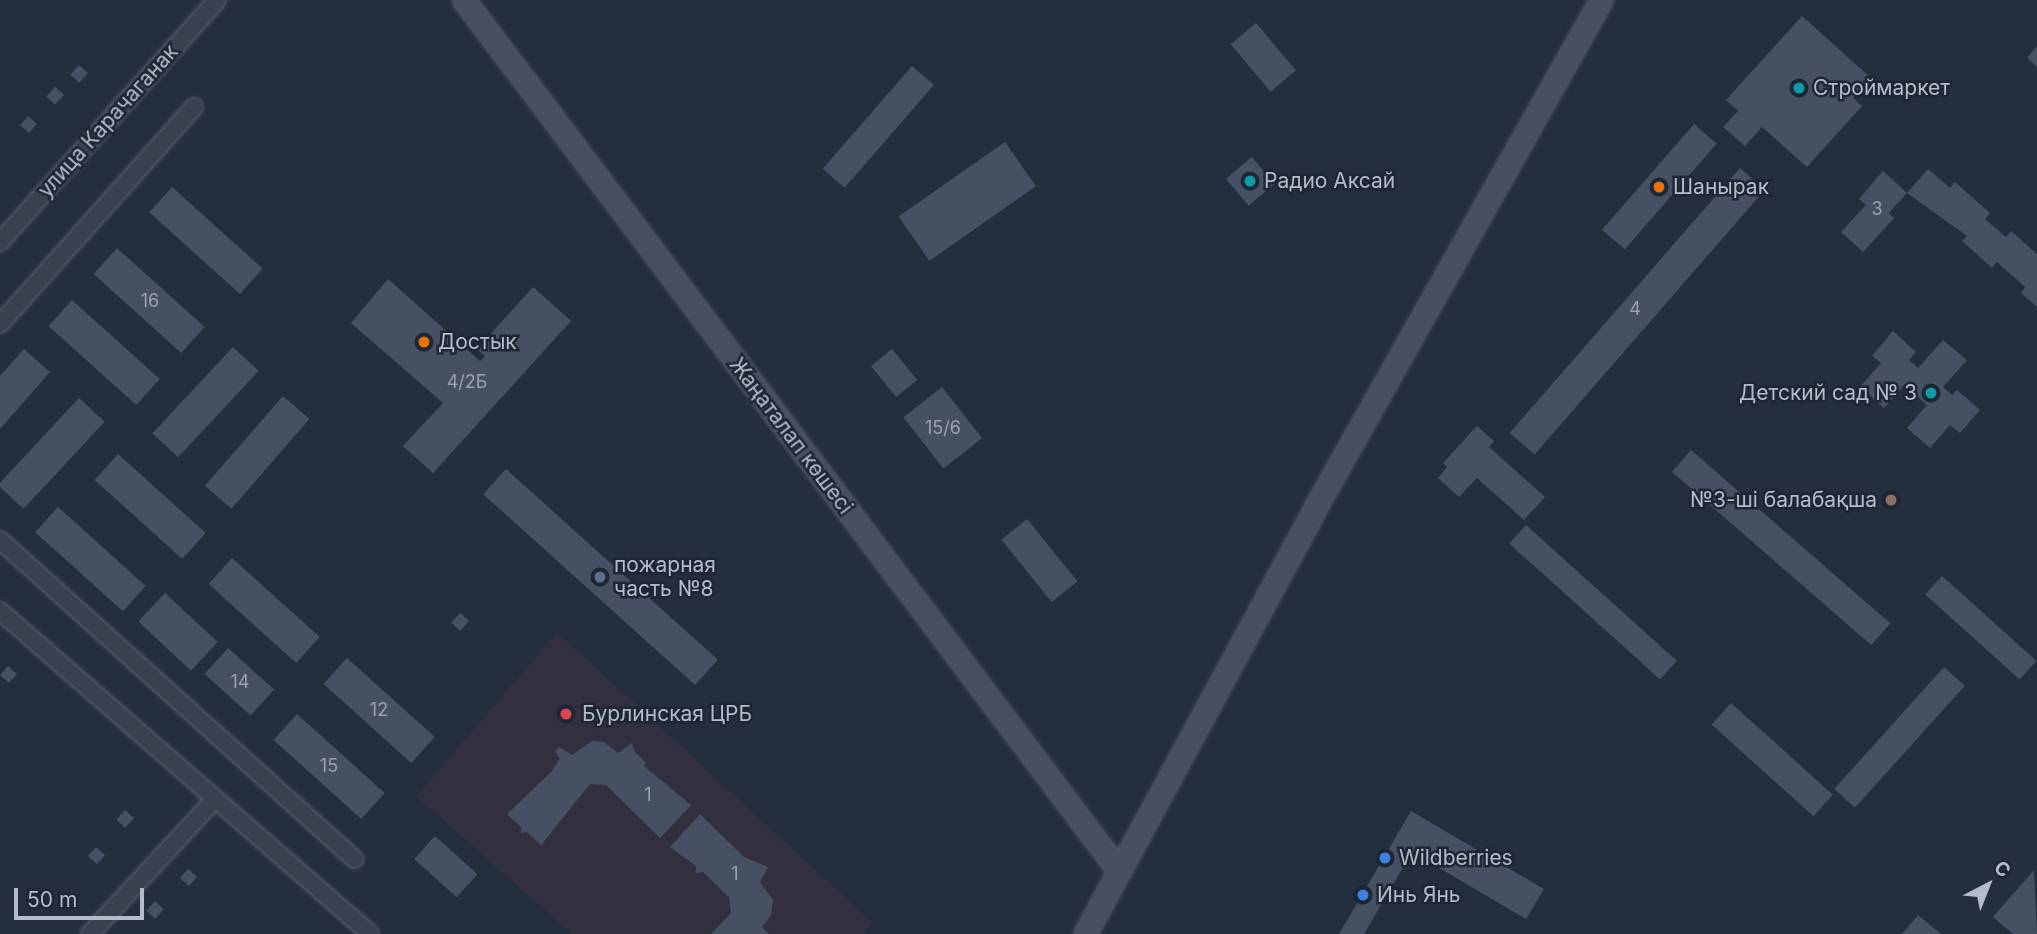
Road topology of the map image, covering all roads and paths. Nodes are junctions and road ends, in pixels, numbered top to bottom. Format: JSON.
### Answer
{"nodes":[{"id":1,"x":217,"y":0,"type":"edge"},
{"id":2,"x":464,"y":0,"type":"edge"},
{"id":3,"x":1601,"y":0,"type":"edge"},
{"id":4,"x":194,"y":107,"type":"dead end"},
{"id":5,"x":0,"y":242,"type":"edge"},
{"id":6,"x":0,"y":324,"type":"edge"},
{"id":7,"x":0,"y":540,"type":"edge"},
{"id":8,"x":1,"y":613,"type":"edge"},
{"id":9,"x":214,"y":800,"type":"junction"},
{"id":10,"x":354,"y":859,"type":"dead end"},
{"id":11,"x":1119,"y":871,"type":"junction"},
{"id":12,"x":90,"y":934,"type":"edge"},
{"id":13,"x":370,"y":934,"type":"edge"},
{"id":14,"x":1085,"y":934,"type":"edge"}],
"edges":[{"from":1,"to":5,"type":"street","name":"улица Карачаганак"},
{"from":2,"to":11,"type":"main road","name":"Жаңаталап көшесі"},
{"from":3,"to":11,"type":"main road"},
{"from":4,"to":6,"type":"street"},
{"from":7,"to":10,"type":"street"},
{"from":8,"to":9,"type":"street"},
{"from":9,"to":12,"type":"street"},
{"from":9,"to":13,"type":"street"},
{"from":11,"to":14,"type":"main road"}]}
